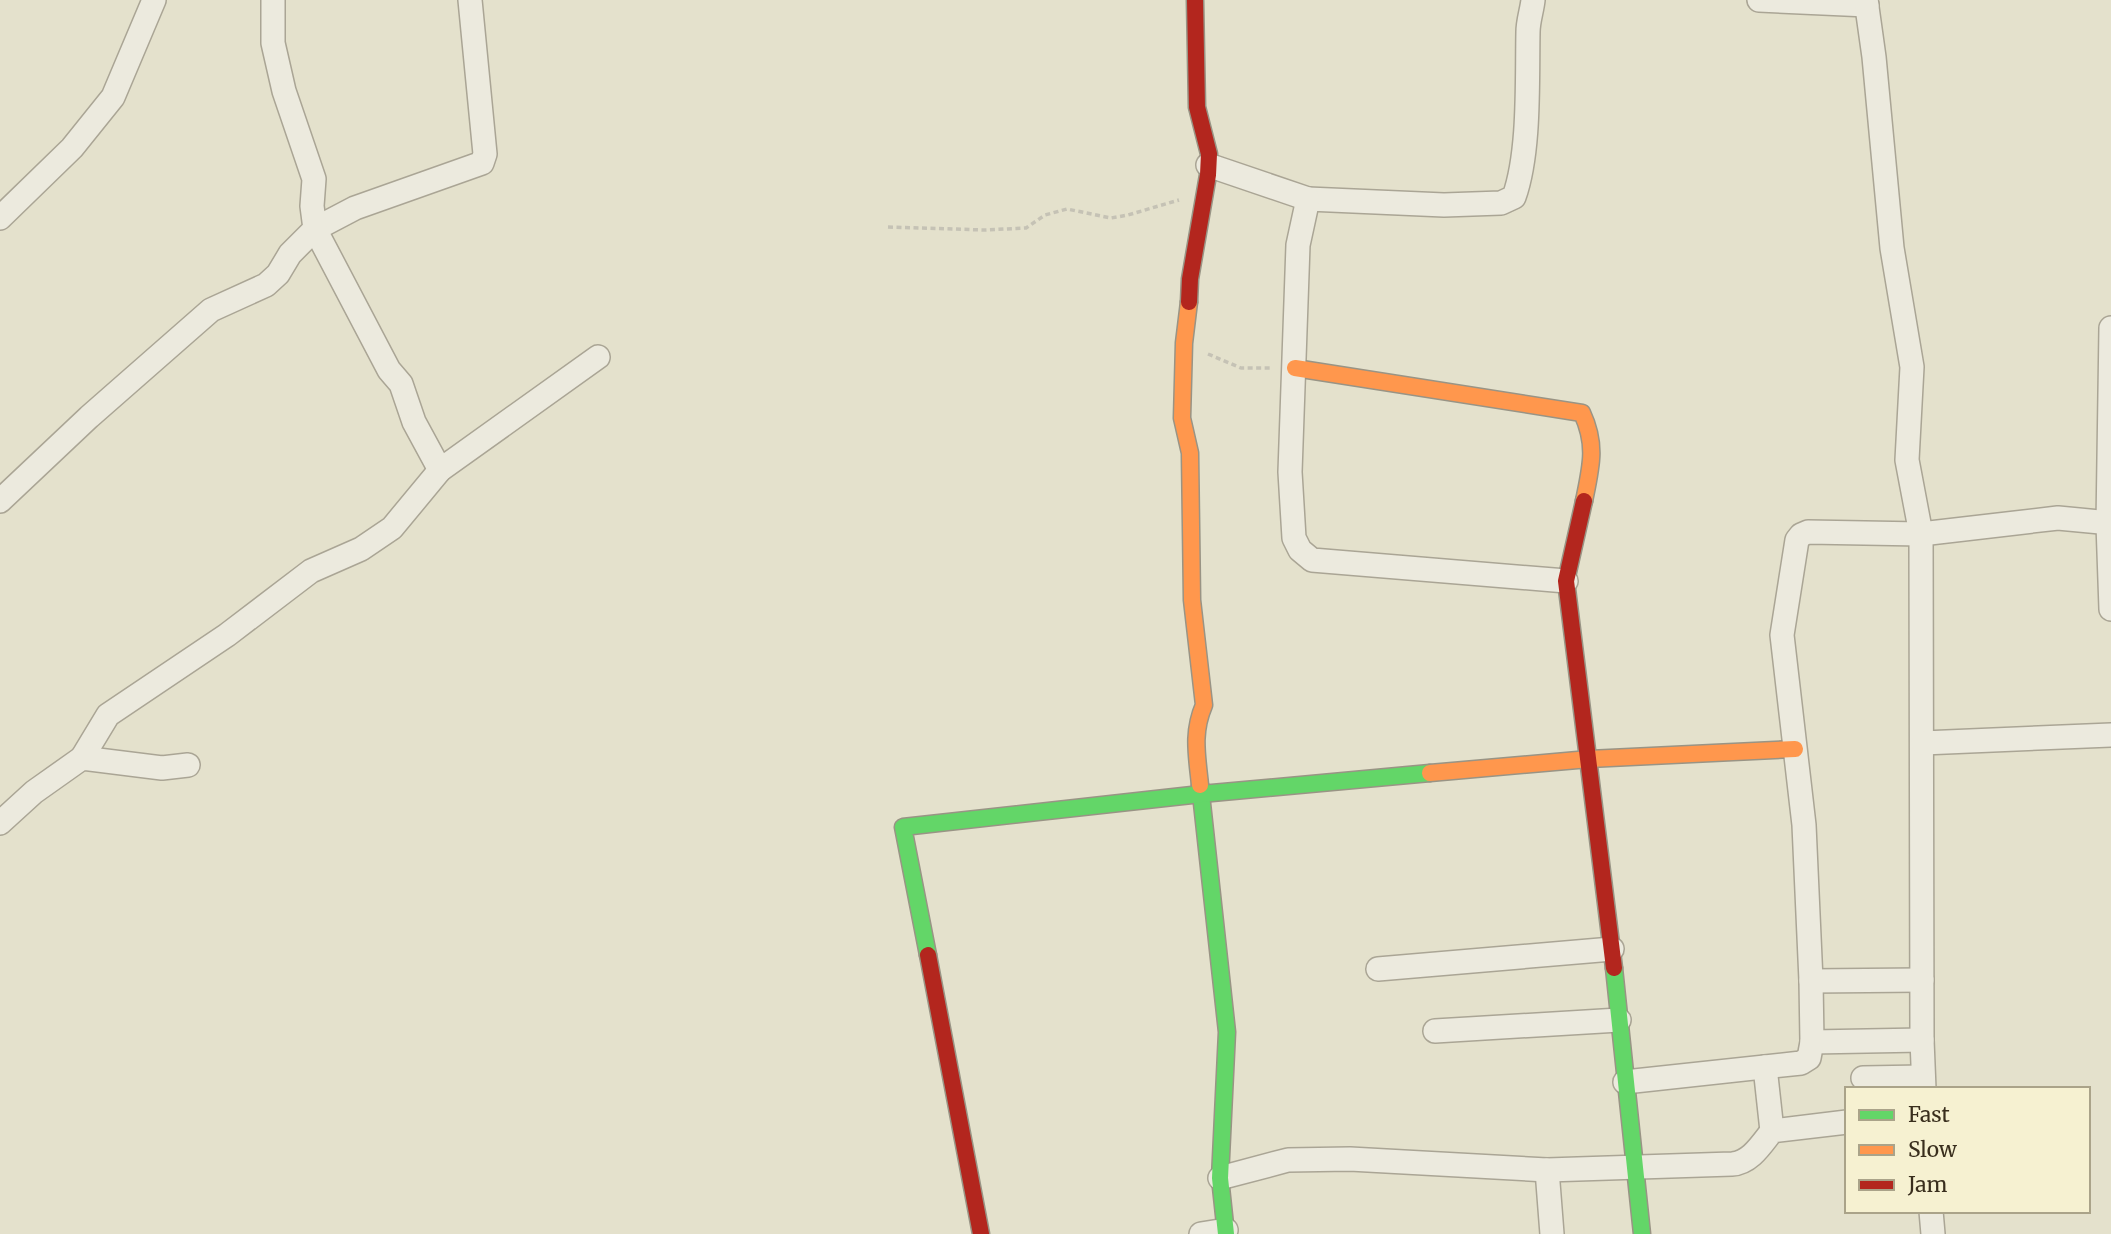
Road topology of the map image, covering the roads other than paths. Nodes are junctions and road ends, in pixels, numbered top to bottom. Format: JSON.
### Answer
{"nodes":[{"id":1,"x":153,"y":0,"type":"edge"},
{"id":2,"x":273,"y":0,"type":"edge"},
{"id":3,"x":470,"y":0,"type":"edge"},
{"id":4,"x":1195,"y":0,"type":"edge"},
{"id":5,"x":1534,"y":0,"type":"edge"},
{"id":6,"x":1759,"y":0,"type":"edge"},
{"id":7,"x":1866,"y":2,"type":"edge"},
{"id":8,"x":1208,"y":165,"type":"junction"},
{"id":9,"x":1308,"y":199,"type":"junction"},
{"id":10,"x":0,"y":218,"type":"edge"},
{"id":11,"x":315,"y":229,"type":"junction"},
{"id":12,"x":2111,"y":328,"type":"edge"},
{"id":13,"x":598,"y":357,"type":"dead end"},
{"id":14,"x":1295,"y":368,"type":"junction"},
{"id":15,"x":440,"y":470,"type":"junction"},
{"id":16,"x":0,"y":501,"type":"edge"},
{"id":17,"x":2109,"y":523,"type":"edge"},
{"id":18,"x":1922,"y":534,"type":"junction"},
{"id":19,"x":1566,"y":581,"type":"junction"},
{"id":20,"x":2111,"y":609,"type":"edge"},
{"id":21,"x":2111,"y":735,"type":"edge"},
{"id":22,"x":1923,"y":743,"type":"junction"},
{"id":23,"x":1796,"y":748,"type":"junction"},
{"id":24,"x":82,"y":758,"type":"junction"},
{"id":25,"x":1589,"y":760,"type":"junction"},
{"id":26,"x":188,"y":765,"type":"dead end"},
{"id":27,"x":1201,"y":794,"type":"junction"},
{"id":28,"x":0,"y":823,"type":"edge"},
{"id":29,"x":1612,"y":950,"type":"junction"},
{"id":30,"x":1378,"y":969,"type":"dead end"},
{"id":31,"x":1922,"y":980,"type":"junction"},
{"id":32,"x":1811,"y":981,"type":"junction"},
{"id":33,"x":1619,"y":1020,"type":"junction"},
{"id":34,"x":1435,"y":1031,"type":"dead end"},
{"id":35,"x":1922,"y":1040,"type":"junction"},
{"id":36,"x":1861,"y":1041,"type":"junction"},
{"id":37,"x":1812,"y":1042,"type":"junction"},
{"id":38,"x":1765,"y":1067,"type":"junction"},
{"id":39,"x":1625,"y":1082,"type":"junction"},
{"id":40,"x":1863,"y":1083,"type":"edge"},
{"id":41,"x":1924,"y":1083,"type":"edge"},
{"id":42,"x":1845,"y":1122,"type":"edge"},
{"id":43,"x":1772,"y":1131,"type":"junction"},
{"id":44,"x":1635,"y":1166,"type":"junction"},
{"id":45,"x":1547,"y":1170,"type":"junction"},
{"id":46,"x":1220,"y":1178,"type":"junction"},
{"id":47,"x":1931,"y":1213,"type":"edge"},
{"id":48,"x":1226,"y":1232,"type":"edge"},
{"id":49,"x":981,"y":1234,"type":"edge"},
{"id":50,"x":1201,"y":1234,"type":"edge"},
{"id":51,"x":1552,"y":1234,"type":"edge"},
{"id":52,"x":1642,"y":1234,"type":"edge"},
{"id":53,"x":1933,"y":1234,"type":"edge"}],
"edges":[{"from":1,"to":10,"type":"street"},
{"from":2,"to":11,"type":"street"},
{"from":3,"to":11,"type":"street"},
{"from":4,"to":8,"type":"street"},
{"from":5,"to":9,"type":"street"},
{"from":6,"to":7,"type":"street"},
{"from":7,"to":18,"type":"street"},
{"from":8,"to":9,"type":"street"},
{"from":8,"to":27,"type":"street"},
{"from":9,"to":14,"type":"street"},
{"from":11,"to":15,"type":"street"},
{"from":11,"to":16,"type":"street"},
{"from":12,"to":17,"type":"street"},
{"from":13,"to":15,"type":"street"},
{"from":14,"to":19,"type":"street"},
{"from":14,"to":19,"type":"street"},
{"from":15,"to":24,"type":"street"},
{"from":17,"to":18,"type":"street"},
{"from":17,"to":20,"type":"street"},
{"from":18,"to":22,"type":"street"},
{"from":18,"to":23,"type":"street"},
{"from":19,"to":25,"type":"street"},
{"from":21,"to":22,"type":"street"},
{"from":22,"to":31,"type":"street"},
{"from":23,"to":25,"type":"street"},
{"from":23,"to":32,"type":"street"},
{"from":24,"to":26,"type":"street"},
{"from":24,"to":28,"type":"street"},
{"from":25,"to":27,"type":"street"},
{"from":25,"to":29,"type":"street"},
{"from":27,"to":46,"type":"street"},
{"from":27,"to":49,"type":"street"},
{"from":29,"to":30,"type":"street"},
{"from":29,"to":33,"type":"street"},
{"from":31,"to":32,"type":"street"},
{"from":31,"to":35,"type":"street"},
{"from":32,"to":37,"type":"street"},
{"from":33,"to":34,"type":"street"},
{"from":33,"to":39,"type":"street"},
{"from":35,"to":36,"type":"street"},
{"from":35,"to":41,"type":"street"},
{"from":36,"to":37,"type":"street"},
{"from":36,"to":40,"type":"street"},
{"from":37,"to":38,"type":"street"},
{"from":38,"to":39,"type":"street"},
{"from":38,"to":43,"type":"street"},
{"from":39,"to":44,"type":"street"},
{"from":40,"to":41,"type":"street"},
{"from":42,"to":43,"type":"street"},
{"from":43,"to":44,"type":"street"},
{"from":44,"to":45,"type":"street"},
{"from":44,"to":52,"type":"street"},
{"from":45,"to":46,"type":"street"},
{"from":45,"to":51,"type":"street"},
{"from":46,"to":48,"type":"street"},
{"from":47,"to":53,"type":"street"},
{"from":48,"to":50,"type":"street"}]}
